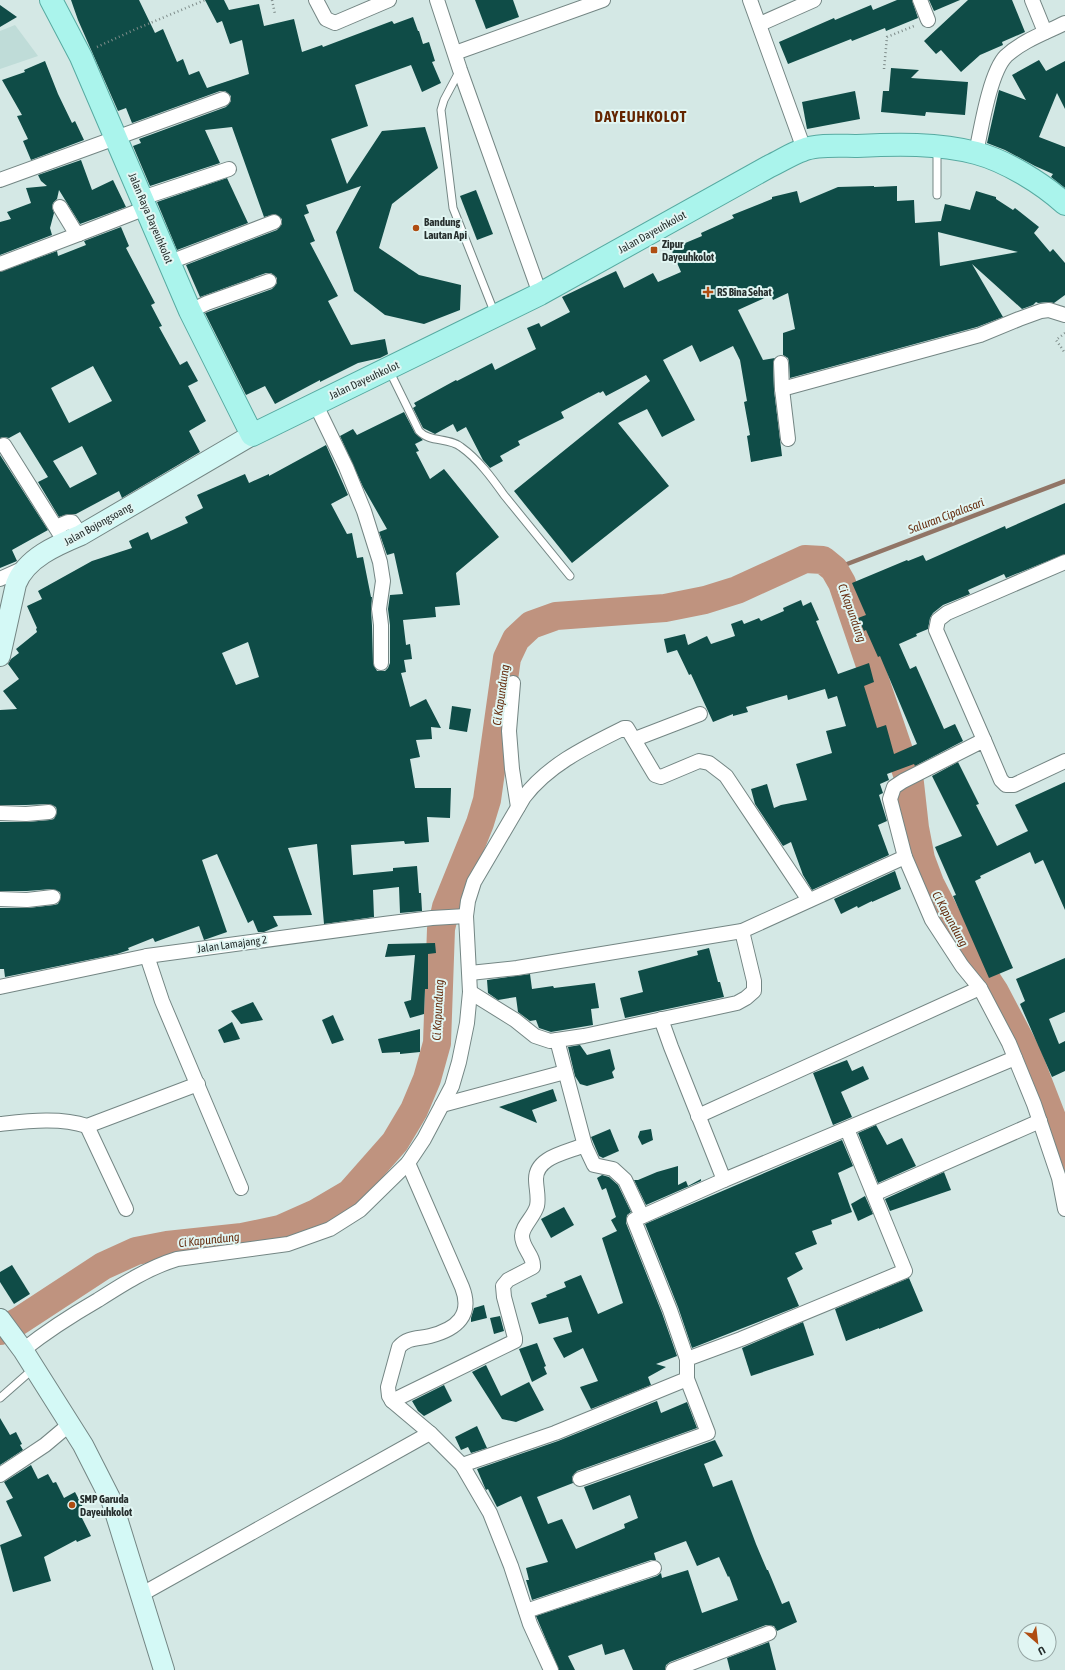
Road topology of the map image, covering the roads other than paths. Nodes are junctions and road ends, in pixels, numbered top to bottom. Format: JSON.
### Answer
{"nodes":[{"id":1,"x":51,"y":0,"type":"edge"},
{"id":2,"x":316,"y":0,"type":"edge"},
{"id":3,"x":389,"y":0,"type":"edge"},
{"id":4,"x":437,"y":0,"type":"edge"},
{"id":5,"x":603,"y":0,"type":"edge"},
{"id":6,"x":750,"y":0,"type":"edge"},
{"id":7,"x":813,"y":0,"type":"edge"},
{"id":8,"x":920,"y":0,"type":"edge"},
{"id":9,"x":1032,"y":0,"type":"edge"},
{"id":10,"x":928,"y":20,"type":"road end"},
{"id":11,"x":1065,"y":23,"type":"edge"},
{"id":12,"x":760,"y":24,"type":"junction"},
{"id":13,"x":1045,"y":32,"type":"junction"},
{"id":14,"x":455,"y":53,"type":"junction"},
{"id":15,"x":460,"y":70,"type":"junction"},
{"id":16,"x":223,"y":99,"type":"dead end"},
{"id":17,"x":116,"y":137,"type":"junction"},
{"id":18,"x":938,"y":147,"type":"junction"},
{"id":19,"x":804,"y":150,"type":"junction"},
{"id":20,"x":976,"y":153,"type":"junction"},
{"id":21,"x":229,"y":169,"type":"dead end"},
{"id":22,"x":0,"y":180,"type":"edge"},
{"id":23,"x":937,"y":195,"type":"dead end"},
{"id":24,"x":144,"y":203,"type":"junction"},
{"id":25,"x":1065,"y":204,"type":"edge"},
{"id":26,"x":60,"y":207,"type":"dead end"},
{"id":27,"x":274,"y":222,"type":"dead end"},
{"id":28,"x":79,"y":234,"type":"junction"},
{"id":29,"x":170,"y":262,"type":"junction"},
{"id":30,"x":0,"y":264,"type":"edge"},
{"id":31,"x":269,"y":281,"type":"dead end"},
{"id":32,"x":540,"y":294,"type":"junction"},
{"id":33,"x":190,"y":311,"type":"junction"},
{"id":34,"x":1065,"y":315,"type":"edge"},
{"id":35,"x":496,"y":316,"type":"junction"},
{"id":36,"x":781,"y":363,"type":"dead end"},
{"id":37,"x":388,"y":368,"type":"junction"},
{"id":38,"x":782,"y":389,"type":"junction"},
{"id":39,"x":315,"y":403,"type":"junction"},
{"id":40,"x":252,"y":435,"type":"junction"},
{"id":41,"x":788,"y":439,"type":"dead end"},
{"id":42,"x":4,"y":445,"type":"dead end"},
{"id":43,"x":67,"y":535,"type":"junction"},
{"id":44,"x":1065,"y":562,"type":"edge"},
{"id":45,"x":24,"y":568,"type":"junction"},
{"id":46,"x":570,"y":576,"type":"dead end"},
{"id":47,"x":0,"y":579,"type":"edge"},
{"id":48,"x":0,"y":656,"type":"edge"},
{"id":49,"x":381,"y":663,"type":"dead end"},
{"id":50,"x":513,"y":683,"type":"dead end"},
{"id":51,"x":700,"y":714,"type":"dead end"},
{"id":52,"x":635,"y":739,"type":"junction"},
{"id":53,"x":984,"y":740,"type":"junction"},
{"id":54,"x":1065,"y":761,"type":"edge"},
{"id":55,"x":518,"y":806,"type":"junction"},
{"id":56,"x":49,"y":812,"type":"dead end"},
{"id":57,"x":0,"y":813,"type":"edge"},
{"id":58,"x":905,"y":858,"type":"junction"},
{"id":59,"x":53,"y":897,"type":"dead end"},
{"id":60,"x":0,"y":899,"type":"edge"},
{"id":61,"x":809,"y":900,"type":"junction"},
{"id":62,"x":462,"y":916,"type":"junction"},
{"id":63,"x":742,"y":931,"type":"junction"},
{"id":64,"x":147,"y":956,"type":"junction"},
{"id":65,"x":470,"y":973,"type":"junction"},
{"id":66,"x":0,"y":987,"type":"edge"},
{"id":67,"x":980,"y":988,"type":"junction"},
{"id":68,"x":470,"y":992,"type":"junction"},
{"id":69,"x":661,"y":1019,"type":"junction"},
{"id":70,"x":557,"y":1040,"type":"junction"},
{"id":71,"x":1016,"y":1058,"type":"junction"},
{"id":72,"x":565,"y":1072,"type":"junction"},
{"id":73,"x":198,"y":1084,"type":"junction"},
{"id":74,"x":442,"y":1105,"type":"junction"},
{"id":75,"x":698,"y":1116,"type":"junction"},
{"id":76,"x":1040,"y":1121,"type":"junction"},
{"id":77,"x":0,"y":1124,"type":"edge"},
{"id":78,"x":87,"y":1126,"type":"junction"},
{"id":79,"x":847,"y":1129,"type":"junction"},
{"id":80,"x":585,"y":1146,"type":"junction"},
{"id":81,"x":408,"y":1163,"type":"junction"},
{"id":82,"x":724,"y":1180,"type":"junction"},
{"id":83,"x":241,"y":1188,"type":"dead end"},
{"id":84,"x":874,"y":1194,"type":"junction"},
{"id":85,"x":126,"y":1209,"type":"dead end"},
{"id":86,"x":1065,"y":1209,"type":"edge"},
{"id":87,"x":642,"y":1216,"type":"junction"},
{"id":88,"x":0,"y":1320,"type":"edge"},
{"id":89,"x":20,"y":1345,"type":"junction"},
{"id":90,"x":687,"y":1359,"type":"junction"},
{"id":91,"x":35,"y":1367,"type":"junction"},
{"id":92,"x":687,"y":1379,"type":"junction"},
{"id":93,"x":0,"y":1398,"type":"edge"},
{"id":94,"x":392,"y":1401,"type":"junction"},
{"id":95,"x":70,"y":1424,"type":"junction"},
{"id":96,"x":430,"y":1433,"type":"junction"},
{"id":97,"x":462,"y":1466,"type":"junction"},
{"id":98,"x":0,"y":1475,"type":"edge"},
{"id":99,"x":580,"y":1479,"type":"dead end"},
{"id":100,"x":654,"y":1568,"type":"dead end"},
{"id":101,"x":142,"y":1594,"type":"junction"},
{"id":102,"x":526,"y":1611,"type":"junction"},
{"id":103,"x":769,"y":1633,"type":"dead end"},
{"id":104,"x":164,"y":1670,"type":"edge"},
{"id":105,"x":551,"y":1670,"type":"edge"},
{"id":106,"x":673,"y":1670,"type":"edge"}],
"edges":[{"from":1,"to":17,"type":"main road","name":"Jalan Raya Dayeuhkolot"},
{"from":2,"to":3,"type":"street"},
{"from":4,"to":14,"type":"street"},
{"from":5,"to":14,"type":"street"},
{"from":6,"to":12,"type":"street"},
{"from":7,"to":12,"type":"street"},
{"from":8,"to":10,"type":"street"},
{"from":9,"to":13,"type":"street"},
{"from":11,"to":13,"type":"street"},
{"from":12,"to":19,"type":"street"},
{"from":13,"to":20,"type":"street"},
{"from":14,"to":15,"type":"street"},
{"from":15,"to":32,"type":"street"},
{"from":15,"to":35,"type":"lane"},
{"from":16,"to":17,"type":"street"},
{"from":17,"to":22,"type":"street"},
{"from":17,"to":24,"type":"main road","name":"Jalan Raya Dayeuhkolot"},
{"from":18,"to":19,"type":"main road","name":"Jalan Dayeuhkolot"},
{"from":18,"to":20,"type":"main road","name":"Jalan Dayeuhkolot"},
{"from":18,"to":23,"type":"lane"},
{"from":19,"to":32,"type":"main road","name":"Jalan Dayeuhkolot"},
{"from":20,"to":25,"type":"main road","name":"Jalan Dayeuhkolot"},
{"from":21,"to":24,"type":"street"},
{"from":24,"to":28,"type":"street"},
{"from":24,"to":29,"type":"main road","name":"Jalan Raya Dayeuhkolot"},
{"from":26,"to":28,"type":"street"},
{"from":27,"to":29,"type":"street"},
{"from":28,"to":30,"type":"street"},
{"from":29,"to":33,"type":"main road","name":"Jalan Raya Dayeuhkolot"},
{"from":31,"to":33,"type":"street"},
{"from":32,"to":35,"type":"main road","name":"Jalan Dayeuhkolot"},
{"from":33,"to":40,"type":"main road","name":"Jalan Raya Dayeuhkolot"},
{"from":34,"to":38,"type":"street"},
{"from":35,"to":37,"type":"main road","name":"Jalan Dayeuhkolot"},
{"from":36,"to":38,"type":"street"},
{"from":37,"to":39,"type":"main road","name":"Jalan Dayeuhkolot"},
{"from":37,"to":46,"type":"lane"},
{"from":38,"to":41,"type":"street"},
{"from":39,"to":40,"type":"main road","name":"Jalan Dayeuhkolot"},
{"from":39,"to":49,"type":"street"},
{"from":40,"to":43,"type":"street","name":"Jalan Bojongsoang"},
{"from":42,"to":43,"type":"street"},
{"from":43,"to":45,"type":"street","name":"Jalan Bojongsoang"},
{"from":44,"to":53,"type":"street"},
{"from":45,"to":47,"type":"street"},
{"from":45,"to":48,"type":"street","name":"Jalan Bojongsoang"},
{"from":50,"to":55,"type":"street"},
{"from":51,"to":52,"type":"street"},
{"from":52,"to":55,"type":"street"},
{"from":52,"to":61,"type":"street"},
{"from":53,"to":54,"type":"street"},
{"from":53,"to":58,"type":"street"},
{"from":55,"to":62,"type":"street"},
{"from":56,"to":57,"type":"street"},
{"from":58,"to":61,"type":"street"},
{"from":58,"to":67,"type":"street"},
{"from":59,"to":60,"type":"street"},
{"from":61,"to":63,"type":"street"},
{"from":62,"to":64,"type":"street","name":"Jalan Lamajang 2"},
{"from":62,"to":65,"type":"street"},
{"from":63,"to":65,"type":"street"},
{"from":63,"to":69,"type":"street"},
{"from":64,"to":66,"type":"street","name":"Jalan Lamajang 2"},
{"from":64,"to":73,"type":"street"},
{"from":65,"to":68,"type":"street"},
{"from":67,"to":71,"type":"street"},
{"from":67,"to":75,"type":"street"},
{"from":68,"to":70,"type":"street"},
{"from":68,"to":74,"type":"street"},
{"from":69,"to":70,"type":"street"},
{"from":69,"to":75,"type":"street"},
{"from":70,"to":72,"type":"street"},
{"from":71,"to":76,"type":"street"},
{"from":71,"to":79,"type":"street"},
{"from":72,"to":74,"type":"street"},
{"from":72,"to":80,"type":"street"},
{"from":73,"to":78,"type":"street"},
{"from":73,"to":83,"type":"street"},
{"from":74,"to":81,"type":"street"},
{"from":75,"to":82,"type":"street"},
{"from":76,"to":84,"type":"street"},
{"from":76,"to":86,"type":"street"},
{"from":77,"to":78,"type":"street"},
{"from":78,"to":85,"type":"street"},
{"from":79,"to":82,"type":"street"},
{"from":79,"to":84,"type":"street"},
{"from":80,"to":87,"type":"street"},
{"from":80,"to":94,"type":"street"},
{"from":81,"to":89,"type":"street"},
{"from":81,"to":94,"type":"street"},
{"from":82,"to":87,"type":"street"},
{"from":84,"to":90,"type":"street"},
{"from":87,"to":90,"type":"street"},
{"from":88,"to":89,"type":"street"},
{"from":89,"to":91,"type":"street"},
{"from":90,"to":92,"type":"street"},
{"from":91,"to":93,"type":"lane"},
{"from":91,"to":95,"type":"street"},
{"from":92,"to":97,"type":"street"},
{"from":92,"to":99,"type":"street"},
{"from":94,"to":96,"type":"street"},
{"from":95,"to":98,"type":"street"},
{"from":95,"to":101,"type":"street"},
{"from":96,"to":97,"type":"street"},
{"from":96,"to":101,"type":"street"},
{"from":97,"to":102,"type":"street"},
{"from":100,"to":102,"type":"street"},
{"from":101,"to":104,"type":"street"},
{"from":102,"to":105,"type":"street"},
{"from":103,"to":106,"type":"street"}]}
